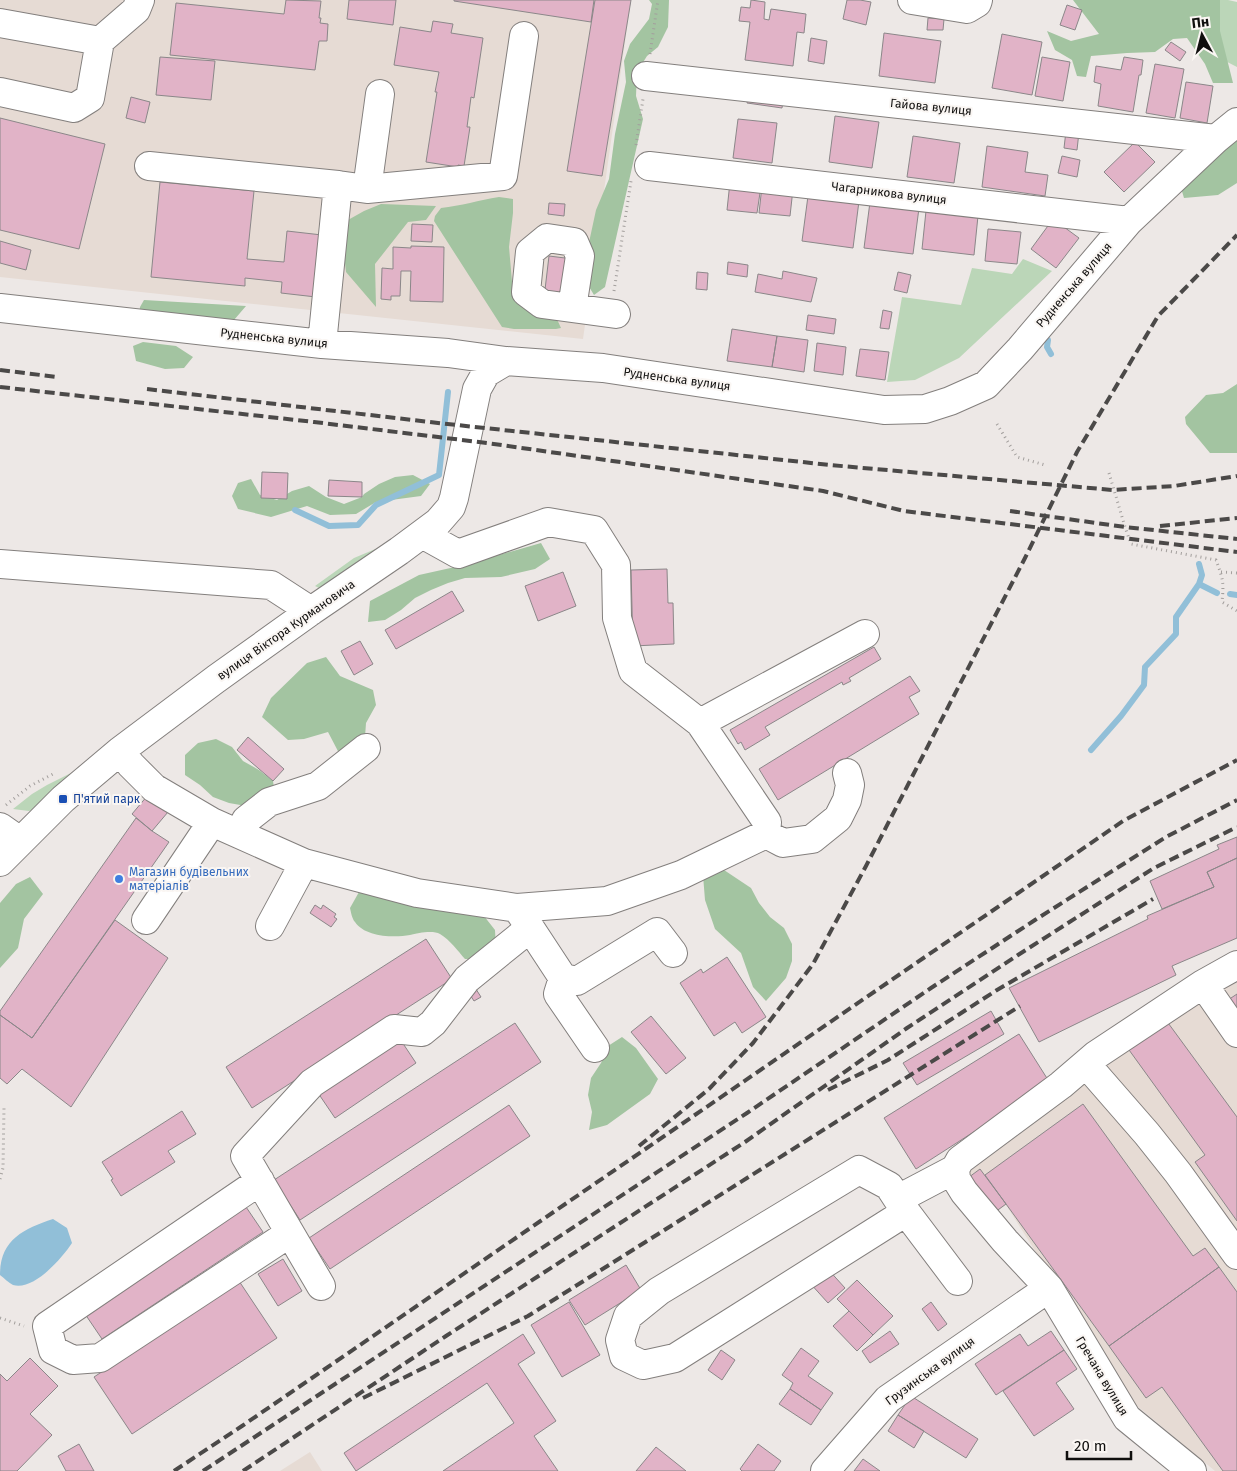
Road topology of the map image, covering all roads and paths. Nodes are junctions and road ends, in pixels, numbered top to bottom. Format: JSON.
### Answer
{"nodes":[{"id":1,"x":140,"y":0,"type":"edge"},
{"id":2,"x":658,"y":0,"type":"edge"},
{"id":3,"x":912,"y":0,"type":"edge"},
{"id":4,"x":978,"y":0,"type":"edge"},
{"id":5,"x":0,"y":22,"type":"edge"},
{"id":6,"x":524,"y":36,"type":"dead end"},
{"id":7,"x":100,"y":41,"type":"junction"},
{"id":8,"x":646,"y":76,"type":"junction"},
{"id":9,"x":0,"y":92,"type":"edge"},
{"id":10,"x":380,"y":94,"type":"dead end"},
{"id":11,"x":1226,"y":130,"type":"edge"},
{"id":12,"x":149,"y":166,"type":"dead end"},
{"id":13,"x":638,"y":166,"type":"junction"},
{"id":14,"x":338,"y":186,"type":"junction"},
{"id":15,"x":367,"y":189,"type":"junction"},
{"id":16,"x":1129,"y":221,"type":"junction"},
{"id":17,"x":0,"y":308,"type":"edge"},
{"id":18,"x":572,"y":308,"type":"dead end"},
{"id":19,"x":613,"y":314,"type":"joint"},
{"id":20,"x":322,"y":344,"type":"junction"},
{"id":21,"x":506,"y":361,"type":"junction"},
{"id":22,"x":997,"y":424,"type":"dead end"},
{"id":23,"x":1045,"y":465,"type":"dead end"},
{"id":24,"x":1108,"y":474,"type":"dead end"},
{"id":25,"x":422,"y":534,"type":"junction"},
{"id":26,"x":0,"y":564,"type":"edge"},
{"id":27,"x":1220,"y":572,"type":"junction"},
{"id":28,"x":1237,"y":573,"type":"edge"},
{"id":29,"x":311,"y":611,"type":"junction"},
{"id":30,"x":1237,"y":611,"type":"edge"},
{"id":31,"x":865,"y":634,"type":"dead end"},
{"id":32,"x":700,"y":723,"type":"junction"},
{"id":33,"x":366,"y":748,"type":"dead end"},
{"id":34,"x":120,"y":751,"type":"junction"},
{"id":35,"x":847,"y":773,"type":"dead end"},
{"id":36,"x":212,"y":822,"type":"junction"},
{"id":37,"x":10,"y":834,"type":"edge"},
{"id":38,"x":239,"y":834,"type":"junction"},
{"id":39,"x":766,"y":834,"type":"junction"},
{"id":40,"x":0,"y":862,"type":"edge"},
{"id":41,"x":304,"y":862,"type":"junction"},
{"id":42,"x":523,"y":918,"type":"junction"},
{"id":43,"x":146,"y":920,"type":"dead end"},
{"id":44,"x":270,"y":926,"type":"dead end"},
{"id":45,"x":672,"y":954,"type":"dead end"},
{"id":46,"x":1237,"y":965,"type":"edge"},
{"id":47,"x":563,"y":978,"type":"junction"},
{"id":48,"x":1203,"y":984,"type":"junction"},
{"id":49,"x":1237,"y":1033,"type":"edge"},
{"id":50,"x":595,"y":1048,"type":"dead end"},
{"id":51,"x":1086,"y":1064,"type":"junction"},
{"id":52,"x":4,"y":1107,"type":"dead end"},
{"id":53,"x":955,"y":1169,"type":"junction"},
{"id":54,"x":0,"y":1179,"type":"edge"},
{"id":55,"x":260,"y":1181,"type":"junction"},
{"id":56,"x":902,"y":1206,"type":"junction"},
{"id":57,"x":290,"y":1233,"type":"junction"},
{"id":58,"x":1237,"y":1255,"type":"edge"},
{"id":59,"x":958,"y":1281,"type":"dead end"},
{"id":60,"x":320,"y":1286,"type":"dead end"},
{"id":61,"x":1049,"y":1288,"type":"junction"},
{"id":62,"x":825,"y":1471,"type":"edge"},
{"id":63,"x":1192,"y":1471,"type":"edge"}],
"edges":[{"from":1,"to":7,"type":"street"},
{"from":2,"to":8,"type":"path"},
{"from":3,"to":4,"type":"street"},
{"from":5,"to":7,"type":"street"},
{"from":6,"to":15,"type":"street"},
{"from":7,"to":9,"type":"street"},
{"from":8,"to":11,"type":"street","name":"Гайова вулиця"},
{"from":8,"to":13,"type":"path"},
{"from":10,"to":15,"type":"street"},
{"from":11,"to":16,"type":"street","name":"Рудненська вулиця"},
{"from":12,"to":14,"type":"street"},
{"from":13,"to":16,"type":"street","name":"Чагарникова вулиця"},
{"from":13,"to":19,"type":"path"},
{"from":14,"to":15,"type":"street"},
{"from":14,"to":20,"type":"street"},
{"from":16,"to":21,"type":"street","name":"Рудненська вулиця"},
{"from":17,"to":20,"type":"street","name":"Рудненська вулиця"},
{"from":18,"to":19,"type":"street"},
{"from":20,"to":21,"type":"street","name":"Рудненська вулиця"},
{"from":21,"to":25,"type":"street","name":"вулиця Віктора Курмановича"},
{"from":22,"to":23,"type":"path"},
{"from":24,"to":27,"type":"path"},
{"from":25,"to":29,"type":"street","name":"вулиця Віктора Курмановича"},
{"from":25,"to":32,"type":"street"},
{"from":26,"to":29,"type":"street"},
{"from":27,"to":28,"type":"path"},
{"from":27,"to":30,"type":"path"},
{"from":29,"to":34,"type":"street","name":"вулиця Віктора Курмановича"},
{"from":31,"to":32,"type":"street"},
{"from":32,"to":39,"type":"street"},
{"from":33,"to":38,"type":"street"},
{"from":34,"to":36,"type":"street"},
{"from":34,"to":37,"type":"street","name":"вулиця Віктора Курмановича"},
{"from":35,"to":39,"type":"street"},
{"from":36,"to":38,"type":"street"},
{"from":36,"to":43,"type":"street"},
{"from":37,"to":40,"type":"street","name":"вулиця Віктора Курмановича"},
{"from":38,"to":41,"type":"street"},
{"from":39,"to":42,"type":"street"},
{"from":41,"to":42,"type":"street"},
{"from":41,"to":44,"type":"street"},
{"from":42,"to":47,"type":"street"},
{"from":42,"to":55,"type":"street"},
{"from":45,"to":47,"type":"street"},
{"from":46,"to":48,"type":"street"},
{"from":47,"to":50,"type":"street"},
{"from":48,"to":49,"type":"street"},
{"from":48,"to":51,"type":"street"},
{"from":51,"to":53,"type":"street"},
{"from":51,"to":58,"type":"street"},
{"from":52,"to":54,"type":"path"},
{"from":53,"to":56,"type":"street"},
{"from":53,"to":61,"type":"street","name":"Гречана вулиця"},
{"from":55,"to":57,"type":"street"},
{"from":55,"to":57,"type":"street"},
{"from":56,"to":56,"type":"street"},
{"from":56,"to":59,"type":"street"},
{"from":57,"to":60,"type":"street"},
{"from":61,"to":62,"type":"street","name":"Грузинська вулиця"},
{"from":61,"to":63,"type":"street","name":"Гречана вулиця"}]}
